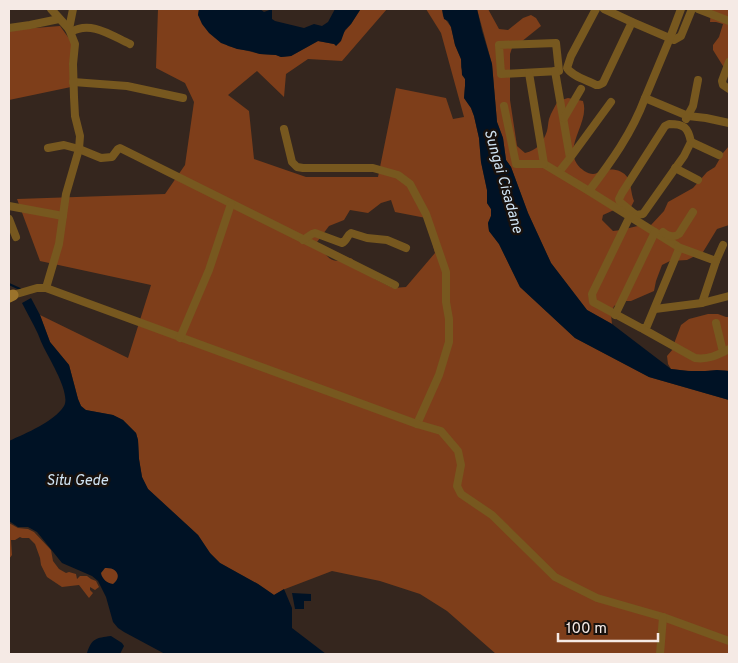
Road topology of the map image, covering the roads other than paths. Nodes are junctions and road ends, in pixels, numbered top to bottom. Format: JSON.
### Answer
{"nodes":[{"id":1,"x":51,"y":9,"type":"edge"},
{"id":2,"x":73,"y":9,"type":"edge"},
{"id":3,"x":596,"y":9,"type":"edge"},
{"id":4,"x":604,"y":9,"type":"edge"},
{"id":5,"x":681,"y":9,"type":"edge"},
{"id":6,"x":692,"y":9,"type":"edge"},
{"id":7,"x":698,"y":9,"type":"edge"},
{"id":8,"x":59,"y":19,"type":"junction"},
{"id":9,"x":729,"y":21,"type":"edge"},
{"id":10,"x":632,"y":22,"type":"junction"},
{"id":11,"x":9,"y":28,"type":"edge"},
{"id":12,"x":70,"y":30,"type":"junction"},
{"id":13,"x":670,"y":38,"type":"junction"},
{"id":14,"x":130,"y":44,"type":"dead end"},
{"id":15,"x":729,"y":62,"type":"edge"},
{"id":16,"x":556,"y":71,"type":"junction"},
{"id":17,"x":528,"y":73,"type":"junction"},
{"id":18,"x":698,"y":80,"type":"dead end"},
{"id":19,"x":73,"y":82,"type":"junction"},
{"id":20,"x":581,"y":89,"type":"dead end"},
{"id":21,"x":729,"y":89,"type":"edge"},
{"id":22,"x":183,"y":98,"type":"dead end"},
{"id":23,"x":645,"y":98,"type":"junction"},
{"id":24,"x":611,"y":102,"type":"dead end"},
{"id":25,"x":504,"y":106,"type":"dead end"},
{"id":26,"x":688,"y":116,"type":"junction"},
{"id":27,"x":564,"y":118,"type":"junction"},
{"id":28,"x":729,"y":122,"type":"edge"},
{"id":29,"x":682,"y":125,"type":"junction"},
{"id":30,"x":284,"y":129,"type":"dead end"},
{"id":31,"x":691,"y":142,"type":"junction"},
{"id":32,"x":48,"y":148,"type":"dead end"},
{"id":33,"x":79,"y":149,"type":"junction"},
{"id":34,"x":719,"y":155,"type":"dead end"},
{"id":35,"x":570,"y":158,"type":"junction"},
{"id":36,"x":544,"y":164,"type":"junction"},
{"id":37,"x":675,"y":168,"type":"junction"},
{"id":38,"x":559,"y":172,"type":"junction"},
{"id":39,"x":698,"y":180,"type":"dead end"},
{"id":40,"x":589,"y":191,"type":"junction"},
{"id":41,"x":231,"y":204,"type":"junction"},
{"id":42,"x":9,"y":206,"type":"edge"},
{"id":43,"x":693,"y":212,"type":"dead end"},
{"id":44,"x":633,"y":215,"type":"junction"},
{"id":45,"x":63,"y":216,"type":"junction"},
{"id":46,"x":9,"y":219,"type":"edge"},
{"id":47,"x":655,"y":232,"type":"junction"},
{"id":48,"x":16,"y":237,"type":"dead end"},
{"id":49,"x":303,"y":240,"type":"junction"},
{"id":50,"x":723,"y":245,"type":"dead end"},
{"id":51,"x":678,"y":247,"type":"junction"},
{"id":52,"x":406,"y":248,"type":"dead end"},
{"id":53,"x":716,"y":261,"type":"junction"},
{"id":54,"x":394,"y":286,"type":"dead end"},
{"id":55,"x":46,"y":288,"type":"junction"},
{"id":56,"x":11,"y":296,"type":"edge"},
{"id":57,"x":729,"y":296,"type":"edge"},
{"id":58,"x":702,"y":302,"type":"junction"},
{"id":59,"x":655,"y":309,"type":"junction"},
{"id":60,"x":616,"y":315,"type":"junction"},
{"id":61,"x":716,"y":323,"type":"dead end"},
{"id":62,"x":643,"y":329,"type":"junction"},
{"id":63,"x":180,"y":338,"type":"junction"},
{"id":64,"x":726,"y":351,"type":"edge"},
{"id":65,"x":417,"y":424,"type":"junction"},
{"id":66,"x":663,"y":617,"type":"junction"},
{"id":67,"x":729,"y":641,"type":"edge"},
{"id":68,"x":660,"y":654,"type":"edge"}],
"edges":[{"from":1,"to":8,"type":"street"},
{"from":2,"to":12,"type":"street"},
{"from":3,"to":10,"type":"street"},
{"from":4,"to":10,"type":"street"},
{"from":5,"to":13,"type":"street"},
{"from":6,"to":13,"type":"street"},
{"from":7,"to":9,"type":"street"},
{"from":8,"to":11,"type":"street"},
{"from":8,"to":12,"type":"street"},
{"from":10,"to":13,"type":"street"},
{"from":12,"to":14,"type":"street"},
{"from":12,"to":19,"type":"street"},
{"from":13,"to":23,"type":"street"},
{"from":15,"to":21,"type":"street"},
{"from":16,"to":17,"type":"street"},
{"from":16,"to":17,"type":"street"},
{"from":16,"to":27,"type":"street"},
{"from":17,"to":36,"type":"street"},
{"from":18,"to":26,"type":"street"},
{"from":19,"to":22,"type":"street"},
{"from":19,"to":33,"type":"street"},
{"from":20,"to":27,"type":"street"},
{"from":23,"to":26,"type":"street"},
{"from":23,"to":40,"type":"street"},
{"from":24,"to":35,"type":"street"},
{"from":25,"to":36,"type":"street"},
{"from":26,"to":28,"type":"street"},
{"from":26,"to":29,"type":"street"},
{"from":27,"to":35,"type":"street"},
{"from":29,"to":31,"type":"street"},
{"from":29,"to":44,"type":"street"},
{"from":30,"to":65,"type":"street"},
{"from":31,"to":34,"type":"street"},
{"from":31,"to":37,"type":"street"},
{"from":32,"to":33,"type":"street"},
{"from":33,"to":41,"type":"street"},
{"from":33,"to":45,"type":"street"},
{"from":35,"to":38,"type":"street"},
{"from":36,"to":38,"type":"street"},
{"from":37,"to":39,"type":"street"},
{"from":37,"to":44,"type":"street"},
{"from":38,"to":40,"type":"street"},
{"from":40,"to":44,"type":"street"},
{"from":41,"to":49,"type":"street"},
{"from":41,"to":63,"type":"street"},
{"from":42,"to":45,"type":"street"},
{"from":43,"to":44,"type":"street"},
{"from":44,"to":47,"type":"street"},
{"from":44,"to":60,"type":"street"},
{"from":45,"to":55,"type":"street"},
{"from":46,"to":48,"type":"street"},
{"from":47,"to":51,"type":"street"},
{"from":47,"to":60,"type":"street"},
{"from":49,"to":52,"type":"street"},
{"from":49,"to":54,"type":"street"},
{"from":50,"to":53,"type":"street"},
{"from":51,"to":53,"type":"street"},
{"from":51,"to":59,"type":"street"},
{"from":53,"to":58,"type":"street"},
{"from":55,"to":56,"type":"street"},
{"from":55,"to":63,"type":"street"},
{"from":57,"to":58,"type":"street"},
{"from":58,"to":59,"type":"street"},
{"from":59,"to":62,"type":"street"},
{"from":60,"to":62,"type":"street"},
{"from":61,"to":64,"type":"street"},
{"from":62,"to":64,"type":"street"},
{"from":63,"to":65,"type":"street"},
{"from":65,"to":66,"type":"street"},
{"from":66,"to":67,"type":"street"},
{"from":66,"to":68,"type":"street"}]}
